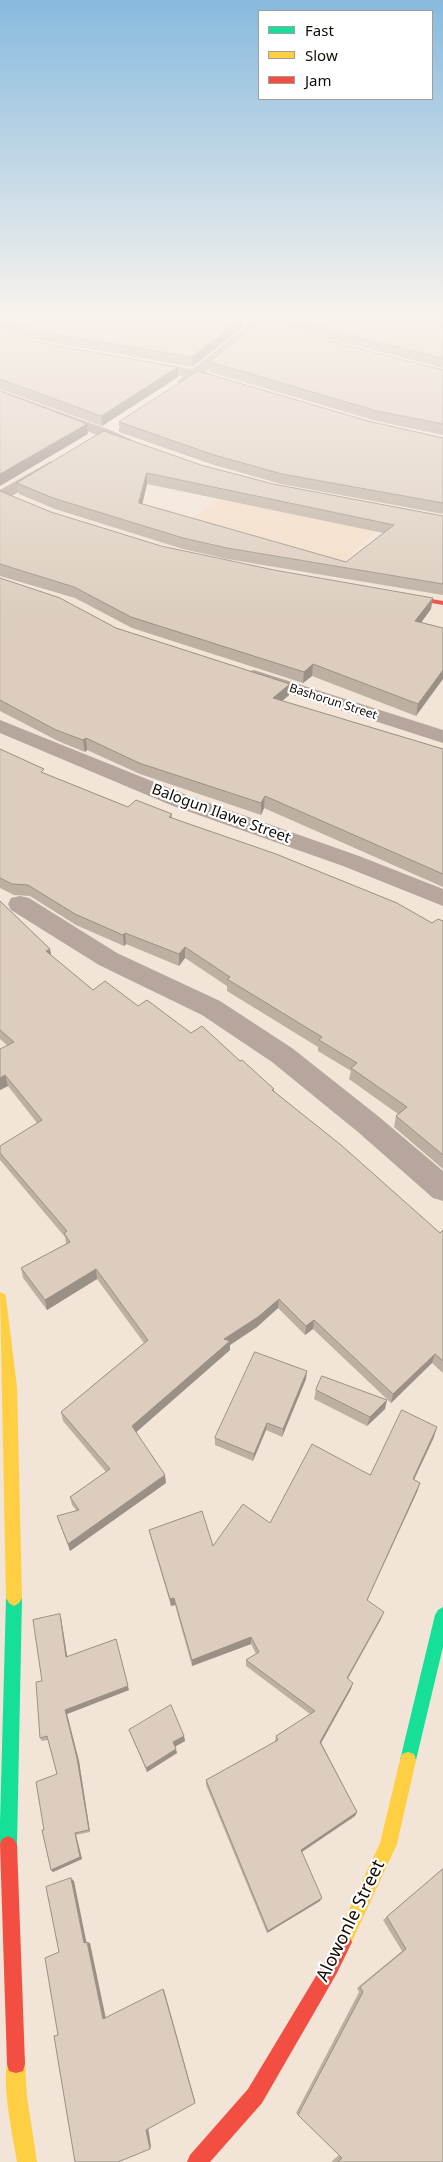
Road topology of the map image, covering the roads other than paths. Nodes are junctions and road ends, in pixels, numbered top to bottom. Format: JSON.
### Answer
{"nodes":[{"id":1,"x":62,"y":417,"type":"edge"},
{"id":2,"x":122,"y":423,"type":"edge"},
{"id":3,"x":105,"y":433,"type":"junction"},
{"id":4,"x":88,"y":444,"type":"edge"},
{"id":5,"x":155,"y":453,"type":"edge"},
{"id":6,"x":63,"y":459,"type":"edge"},
{"id":7,"x":6,"y":495,"type":"edge"},
{"id":8,"x":386,"y":592,"type":"edge"},
{"id":9,"x":443,"y":603,"type":"edge"},
{"id":10,"x":235,"y":669,"type":"edge"},
{"id":11,"x":0,"y":726,"type":"edge"},
{"id":12,"x":443,"y":737,"type":"edge"},
{"id":13,"x":443,"y":898,"type":"edge"},
{"id":14,"x":20,"y":904,"type":"dead end"},
{"id":15,"x":443,"y":1189,"type":"edge"},
{"id":16,"x":0,"y":1298,"type":"edge"},
{"id":17,"x":443,"y":1615,"type":"edge"},
{"id":18,"x":440,"y":1662,"type":"edge"},
{"id":19,"x":4,"y":1866,"type":"edge"},
{"id":20,"x":27,"y":2162,"type":"edge"},
{"id":21,"x":197,"y":2162,"type":"edge"}],
"edges":[{"from":1,"to":3,"type":"street"},
{"from":2,"to":3,"type":"street"},
{"from":3,"to":4,"type":"street"},
{"from":3,"to":5,"type":"street"},
{"from":6,"to":7,"type":"street"},
{"from":8,"to":9,"type":"street"},
{"from":10,"to":12,"type":"street","name":"Bashorun Street"},
{"from":11,"to":13,"type":"street","name":"Balogun Ilawe Street"},
{"from":14,"to":15,"type":"street"},
{"from":16,"to":19,"type":"street"},
{"from":17,"to":18,"type":"street","name":"Alowonle Street"},
{"from":18,"to":21,"type":"street","name":"Alowonle Street"},
{"from":19,"to":20,"type":"street"}]}
